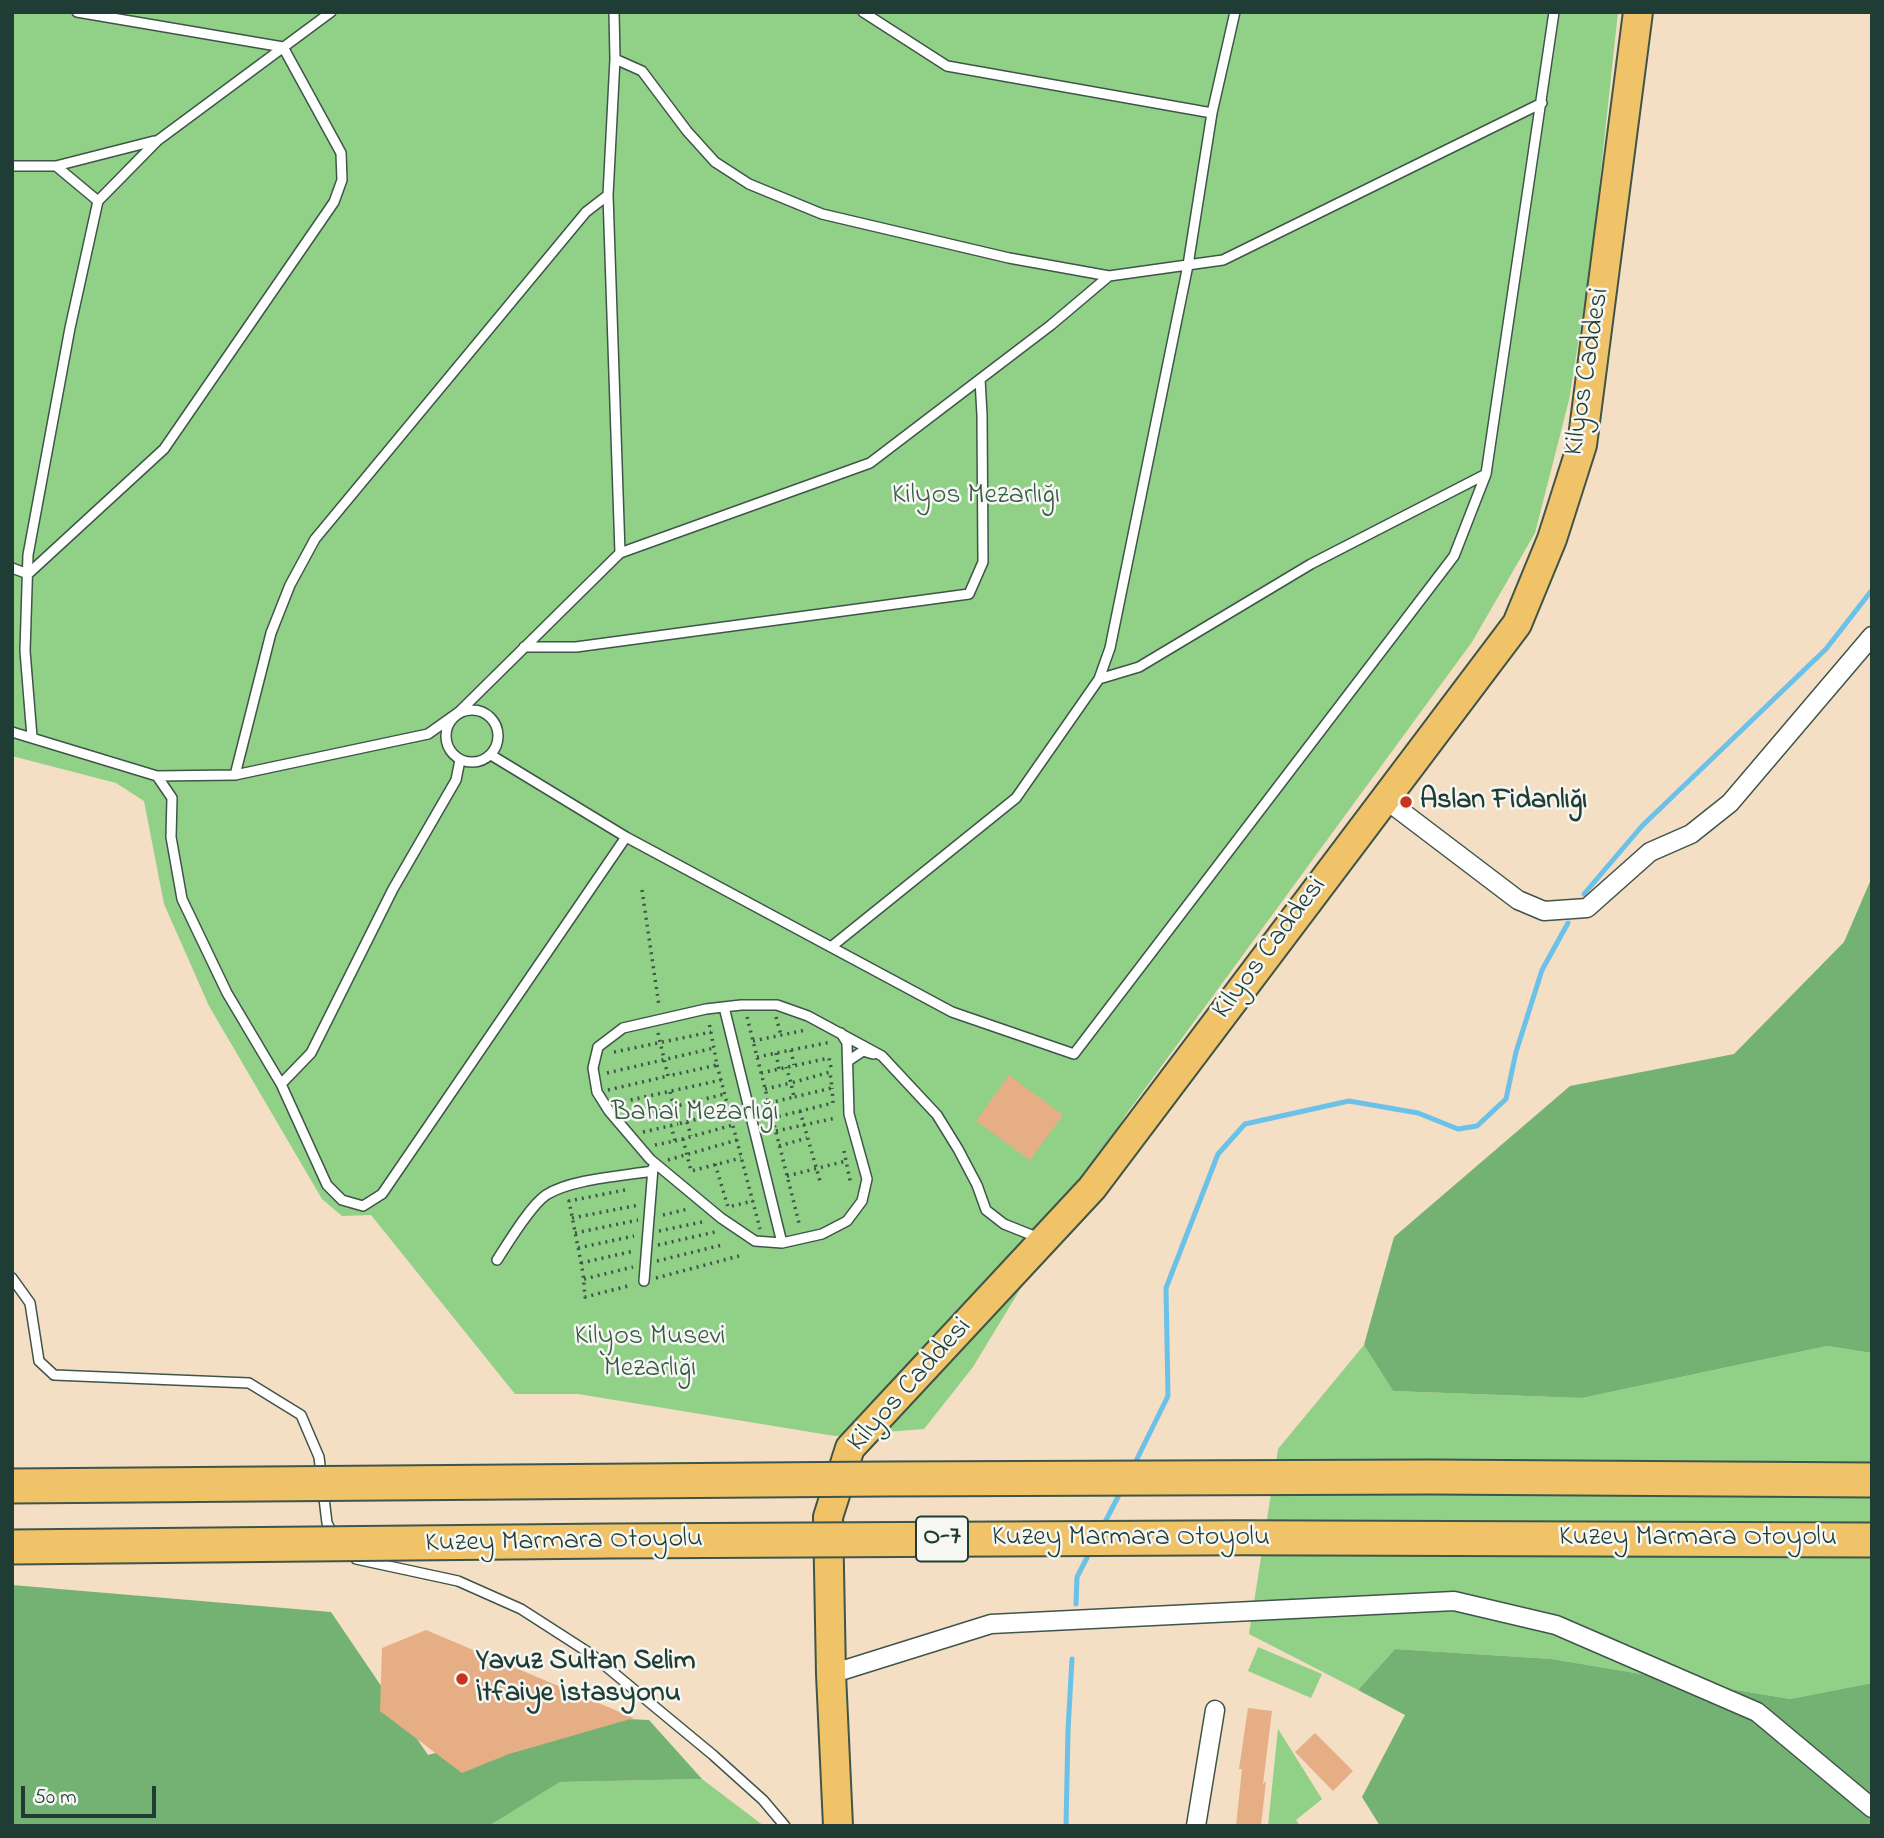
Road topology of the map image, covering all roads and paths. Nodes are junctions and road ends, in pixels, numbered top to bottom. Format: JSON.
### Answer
{"nodes":[{"id":1,"x":77,"y":12,"type":"edge"},
{"id":2,"x":331,"y":12,"type":"edge"},
{"id":3,"x":614,"y":12,"type":"edge"},
{"id":4,"x":863,"y":12,"type":"edge"},
{"id":5,"x":1235,"y":12,"type":"edge"},
{"id":6,"x":1554,"y":12,"type":"edge"},
{"id":7,"x":1638,"y":12,"type":"edge"},
{"id":8,"x":283,"y":47,"type":"junction"},
{"id":9,"x":615,"y":59,"type":"junction"},
{"id":10,"x":1542,"y":103,"type":"junction"},
{"id":11,"x":1212,"y":113,"type":"junction"},
{"id":12,"x":157,"y":141,"type":"junction"},
{"id":13,"x":12,"y":166,"type":"edge"},
{"id":14,"x":56,"y":166,"type":"junction"},
{"id":15,"x":608,"y":195,"type":"junction"},
{"id":16,"x":98,"y":201,"type":"junction"},
{"id":17,"x":1188,"y":265,"type":"junction"},
{"id":18,"x":1109,"y":276,"type":"junction"},
{"id":19,"x":981,"y":379,"type":"junction"},
{"id":20,"x":1486,"y":474,"type":"junction"},
{"id":21,"x":620,"y":553,"type":"junction"},
{"id":22,"x":12,"y":569,"type":"edge"},
{"id":23,"x":28,"y":573,"type":"junction"},
{"id":24,"x":1872,"y":636,"type":"edge"},
{"id":25,"x":524,"y":647,"type":"junction"},
{"id":26,"x":1099,"y":679,"type":"junction"},
{"id":27,"x":459,"y":712,"type":"junction"},
{"id":28,"x":12,"y":732,"type":"edge"},
{"id":29,"x":33,"y":737,"type":"junction"},
{"id":30,"x":491,"y":755,"type":"junction"},
{"id":31,"x":460,"y":760,"type":"junction"},
{"id":32,"x":235,"y":775,"type":"junction"},
{"id":33,"x":158,"y":776,"type":"junction"},
{"id":34,"x":1385,"y":799,"type":"junction"},
{"id":35,"x":626,"y":837,"type":"junction"},
{"id":36,"x":642,"y":890,"type":"dead end"},
{"id":37,"x":831,"y":947,"type":"junction"},
{"id":38,"x":744,"y":1005,"type":"junction"},
{"id":39,"x":724,"y":1007,"type":"junction"},
{"id":40,"x":706,"y":1009,"type":"junction"},
{"id":41,"x":658,"y":1020,"type":"junction"},
{"id":42,"x":828,"y":1026,"type":"junction"},
{"id":43,"x":711,"y":1032,"type":"junction"},
{"id":44,"x":843,"y":1036,"type":"junction"},
{"id":45,"x":753,"y":1041,"type":"junction"},
{"id":46,"x":661,"y":1043,"type":"junction"},
{"id":47,"x":714,"y":1048,"type":"junction"},
{"id":48,"x":791,"y":1050,"type":"junction"},
{"id":49,"x":776,"y":1053,"type":"junction"},
{"id":50,"x":596,"y":1055,"type":"junction"},
{"id":51,"x":882,"y":1056,"type":"junction"},
{"id":52,"x":757,"y":1057,"type":"junction"},
{"id":53,"x":664,"y":1060,"type":"junction"},
{"id":54,"x":848,"y":1061,"type":"junction"},
{"id":55,"x":717,"y":1065,"type":"junction"},
{"id":56,"x":794,"y":1065,"type":"junction"},
{"id":57,"x":786,"y":1067,"type":"junction"},
{"id":58,"x":779,"y":1069,"type":"junction"},
{"id":59,"x":830,"y":1072,"type":"junction"},
{"id":60,"x":848,"y":1072,"type":"junction"},
{"id":61,"x":761,"y":1073,"type":"junction"},
{"id":62,"x":595,"y":1076,"type":"junction"},
{"id":63,"x":668,"y":1076,"type":"junction"},
{"id":64,"x":721,"y":1080,"type":"junction"},
{"id":65,"x":790,"y":1083,"type":"junction"},
{"id":66,"x":281,"y":1084,"type":"junction"},
{"id":67,"x":832,"y":1088,"type":"junction"},
{"id":68,"x":765,"y":1089,"type":"junction"},
{"id":69,"x":670,"y":1091,"type":"junction"},
{"id":70,"x":597,"y":1093,"type":"junction"},
{"id":71,"x":724,"y":1094,"type":"junction"},
{"id":72,"x":794,"y":1097,"type":"junction"},
{"id":73,"x":769,"y":1103,"type":"junction"},
{"id":74,"x":833,"y":1103,"type":"junction"},
{"id":75,"x":606,"y":1106,"type":"junction"},
{"id":76,"x":674,"y":1107,"type":"junction"},
{"id":77,"x":729,"y":1111,"type":"junction"},
{"id":78,"x":800,"y":1111,"type":"junction"},
{"id":79,"x":772,"y":1118,"type":"junction"},
{"id":80,"x":837,"y":1118,"type":"junction"},
{"id":81,"x":617,"y":1121,"type":"junction"},
{"id":82,"x":687,"y":1122,"type":"junction"},
{"id":83,"x":678,"y":1125,"type":"junction"},
{"id":84,"x":733,"y":1125,"type":"junction"},
{"id":85,"x":803,"y":1125,"type":"junction"},
{"id":86,"x":671,"y":1126,"type":"junction"},
{"id":87,"x":839,"y":1129,"type":"dead end"},
{"id":88,"x":776,"y":1131,"type":"junction"},
{"id":89,"x":629,"y":1135,"type":"junction"},
{"id":90,"x":691,"y":1136,"type":"junction"},
{"id":91,"x":807,"y":1138,"type":"junction"},
{"id":92,"x":682,"y":1139,"type":"junction"},
{"id":93,"x":737,"y":1140,"type":"junction"},
{"id":94,"x":675,"y":1141,"type":"junction"},
{"id":95,"x":779,"y":1146,"type":"junction"},
{"id":96,"x":641,"y":1148,"type":"junction"},
{"id":97,"x":844,"y":1150,"type":"dead end"},
{"id":98,"x":686,"y":1154,"type":"junction"},
{"id":99,"x":741,"y":1158,"type":"junction"},
{"id":100,"x":846,"y":1161,"type":"junction"},
{"id":101,"x":715,"y":1164,"type":"junction"},
{"id":102,"x":654,"y":1165,"type":"junction"},
{"id":103,"x":816,"y":1168,"type":"junction"},
{"id":104,"x":787,"y":1176,"type":"junction"},
{"id":105,"x":820,"y":1181,"type":"dead end"},
{"id":106,"x":652,"y":1185,"type":"junction"},
{"id":107,"x":853,"y":1192,"type":"dead end"},
{"id":108,"x":752,"y":1201,"type":"junction"},
{"id":109,"x":650,"y":1202,"type":"junction"},
{"id":110,"x":688,"y":1209,"type":"dead end"},
{"id":111,"x":649,"y":1217,"type":"junction"},
{"id":112,"x":572,"y":1218,"type":"junction"},
{"id":113,"x":575,"y":1233,"type":"junction"},
{"id":114,"x":803,"y":1239,"type":"junction"},
{"id":115,"x":1044,"y":1240,"type":"junction"},
{"id":116,"x":763,"y":1241,"type":"junction"},
{"id":117,"x":782,"y":1243,"type":"junction"},
{"id":118,"x":739,"y":1256,"type":"dead end"},
{"id":119,"x":496,"y":1260,"type":"dead end"},
{"id":120,"x":12,"y":1279,"type":"edge"},
{"id":121,"x":644,"y":1281,"type":"junction"},
{"id":122,"x":1872,"y":1480,"type":"edge"},
{"id":123,"x":12,"y":1486,"type":"edge"},
{"id":124,"x":1872,"y":1540,"type":"edge"},
{"id":125,"x":12,"y":1547,"type":"edge"},
{"id":126,"x":831,"y":1674,"type":"junction"},
{"id":127,"x":1214,"y":1710,"type":"dead end"},
{"id":128,"x":1872,"y":1808,"type":"edge"},
{"id":129,"x":785,"y":1826,"type":"edge"},
{"id":130,"x":838,"y":1826,"type":"edge"},
{"id":131,"x":1196,"y":1826,"type":"edge"}],
"edges":[{"from":1,"to":8,"type":"lane"},
{"from":2,"to":8,"type":"lane"},
{"from":3,"to":9,"type":"lane"},
{"from":4,"to":11,"type":"lane"},
{"from":5,"to":11,"type":"lane"},
{"from":6,"to":10,"type":"lane"},
{"from":7,"to":34,"type":"main road","name":"Kilyos Caddesi"},
{"from":8,"to":12,"type":"lane"},
{"from":8,"to":23,"type":"lane"},
{"from":9,"to":15,"type":"lane"},
{"from":9,"to":18,"type":"lane"},
{"from":10,"to":17,"type":"lane"},
{"from":10,"to":20,"type":"lane"},
{"from":11,"to":17,"type":"lane"},
{"from":12,"to":14,"type":"lane"},
{"from":12,"to":16,"type":"lane"},
{"from":13,"to":14,"type":"lane"},
{"from":14,"to":16,"type":"lane"},
{"from":15,"to":21,"type":"lane"},
{"from":15,"to":32,"type":"lane"},
{"from":16,"to":23,"type":"lane"},
{"from":17,"to":18,"type":"lane"},
{"from":17,"to":26,"type":"lane"},
{"from":18,"to":19,"type":"lane"},
{"from":19,"to":21,"type":"lane"},
{"from":19,"to":25,"type":"lane"},
{"from":20,"to":26,"type":"lane"},
{"from":20,"to":37,"type":"lane"},
{"from":21,"to":25,"type":"lane"},
{"from":22,"to":23,"type":"lane"},
{"from":23,"to":29,"type":"lane"},
{"from":24,"to":34,"type":"street"},
{"from":25,"to":27,"type":"lane"},
{"from":26,"to":37,"type":"lane"},
{"from":27,"to":30,"type":"lane"},
{"from":27,"to":31,"type":"lane"},
{"from":27,"to":32,"type":"lane"},
{"from":28,"to":29,"type":"lane"},
{"from":29,"to":33,"type":"lane"},
{"from":30,"to":31,"type":"lane"},
{"from":30,"to":35,"type":"lane"},
{"from":31,"to":66,"type":"lane"},
{"from":32,"to":33,"type":"lane"},
{"from":33,"to":66,"type":"lane"},
{"from":34,"to":115,"type":"main road","name":"Kilyos Caddesi"},
{"from":35,"to":37,"type":"lane"},
{"from":35,"to":66,"type":"lane"},
{"from":36,"to":41,"type":"path"},
{"from":38,"to":39,"type":"lane"},
{"from":38,"to":42,"type":"lane"},
{"from":38,"to":45,"type":"path"},
{"from":39,"to":40,"type":"lane"},
{"from":39,"to":117,"type":"lane"},
{"from":40,"to":41,"type":"lane"},
{"from":40,"to":43,"type":"path"},
{"from":41,"to":46,"type":"path"},
{"from":41,"to":50,"type":"lane"},
{"from":42,"to":44,"type":"lane"},
{"from":42,"to":45,"type":"path"},
{"from":43,"to":46,"type":"path"},
{"from":43,"to":47,"type":"path"},
{"from":44,"to":48,"type":"path"},
{"from":44,"to":51,"type":"lane"},
{"from":44,"to":54,"type":"lane"},
{"from":45,"to":52,"type":"path"},
{"from":46,"to":50,"type":"path"},
{"from":46,"to":53,"type":"path"},
{"from":47,"to":53,"type":"path"},
{"from":47,"to":55,"type":"path"},
{"from":48,"to":49,"type":"path"},
{"from":48,"to":56,"type":"path"},
{"from":49,"to":52,"type":"path"},
{"from":49,"to":58,"type":"path"},
{"from":50,"to":62,"type":"lane"},
{"from":51,"to":54,"type":"lane"},
{"from":51,"to":115,"type":"lane"},
{"from":52,"to":61,"type":"path"},
{"from":53,"to":62,"type":"path"},
{"from":53,"to":63,"type":"path"},
{"from":54,"to":60,"type":"lane"},
{"from":55,"to":63,"type":"path"},
{"from":55,"to":64,"type":"path"},
{"from":56,"to":57,"type":"path"},
{"from":56,"to":59,"type":"path"},
{"from":57,"to":58,"type":"path"},
{"from":57,"to":65,"type":"path"},
{"from":58,"to":61,"type":"path"},
{"from":59,"to":60,"type":"path"},
{"from":59,"to":65,"type":"path"},
{"from":59,"to":67,"type":"path"},
{"from":60,"to":114,"type":"lane"},
{"from":61,"to":68,"type":"path"},
{"from":62,"to":70,"type":"lane"},
{"from":63,"to":70,"type":"path"},
{"from":64,"to":69,"type":"path"},
{"from":64,"to":71,"type":"path"},
{"from":65,"to":68,"type":"path"},
{"from":65,"to":72,"type":"path"},
{"from":67,"to":72,"type":"path"},
{"from":67,"to":74,"type":"path"},
{"from":68,"to":73,"type":"path"},
{"from":69,"to":75,"type":"path"},
{"from":69,"to":76,"type":"path"},
{"from":70,"to":75,"type":"lane"},
{"from":71,"to":76,"type":"path"},
{"from":71,"to":77,"type":"path"},
{"from":72,"to":73,"type":"path"},
{"from":73,"to":79,"type":"path"},
{"from":74,"to":78,"type":"path"},
{"from":74,"to":80,"type":"path"},
{"from":75,"to":81,"type":"lane"},
{"from":76,"to":81,"type":"path"},
{"from":76,"to":83,"type":"path"},
{"from":77,"to":82,"type":"path"},
{"from":77,"to":84,"type":"path"},
{"from":78,"to":79,"type":"path"},
{"from":78,"to":85,"type":"path"},
{"from":79,"to":88,"type":"path"},
{"from":80,"to":85,"type":"path"},
{"from":80,"to":87,"type":"path"},
{"from":81,"to":89,"type":"lane"},
{"from":82,"to":83,"type":"path"},
{"from":82,"to":90,"type":"path"},
{"from":83,"to":86,"type":"path"},
{"from":84,"to":90,"type":"path"},
{"from":84,"to":93,"type":"path"},
{"from":85,"to":88,"type":"path"},
{"from":85,"to":91,"type":"path"},
{"from":86,"to":89,"type":"path"},
{"from":86,"to":94,"type":"path"},
{"from":88,"to":95,"type":"path"},
{"from":89,"to":96,"type":"lane"},
{"from":90,"to":92,"type":"path"},
{"from":91,"to":95,"type":"path"},
{"from":91,"to":103,"type":"path"},
{"from":92,"to":94,"type":"path"},
{"from":92,"to":98,"type":"path"},
{"from":93,"to":98,"type":"path"},
{"from":93,"to":99,"type":"path"},
{"from":94,"to":96,"type":"path"},
{"from":95,"to":104,"type":"path"},
{"from":96,"to":102,"type":"lane"},
{"from":97,"to":100,"type":"path"},
{"from":98,"to":101,"type":"path"},
{"from":98,"to":102,"type":"path"},
{"from":99,"to":101,"type":"path"},
{"from":99,"to":108,"type":"path"},
{"from":100,"to":103,"type":"path"},
{"from":100,"to":107,"type":"path"},
{"from":101,"to":108,"type":"path"},
{"from":102,"to":106,"type":"lane"},
{"from":102,"to":116,"type":"lane"},
{"from":102,"to":119,"type":"lane"},
{"from":103,"to":104,"type":"path"},
{"from":103,"to":105,"type":"path"},
{"from":104,"to":114,"type":"path"},
{"from":106,"to":109,"type":"lane"},
{"from":106,"to":112,"type":"path"},
{"from":108,"to":116,"type":"path"},
{"from":109,"to":111,"type":"lane"},
{"from":109,"to":112,"type":"path"},
{"from":110,"to":111,"type":"path"},
{"from":111,"to":113,"type":"path"},
{"from":111,"to":121,"type":"lane"},
{"from":112,"to":113,"type":"path"},
{"from":113,"to":121,"type":"path"},
{"from":114,"to":117,"type":"lane"},
{"from":115,"to":126,"type":"main road","name":"Kilyos Caddesi"},
{"from":116,"to":117,"type":"lane"},
{"from":118,"to":121,"type":"path"},
{"from":120,"to":129,"type":"lane"},
{"from":122,"to":123,"type":"highway","number":"O-7","bridge":true},
{"from":124,"to":125,"type":"highway","name":"Kuzey Marmara Otoyolu","number":"O-7","bridge":true},
{"from":126,"to":128,"type":"street"},
{"from":126,"to":130,"type":"main road","name":"Kilyos Caddesi"},
{"from":127,"to":131,"type":"street"}]}
